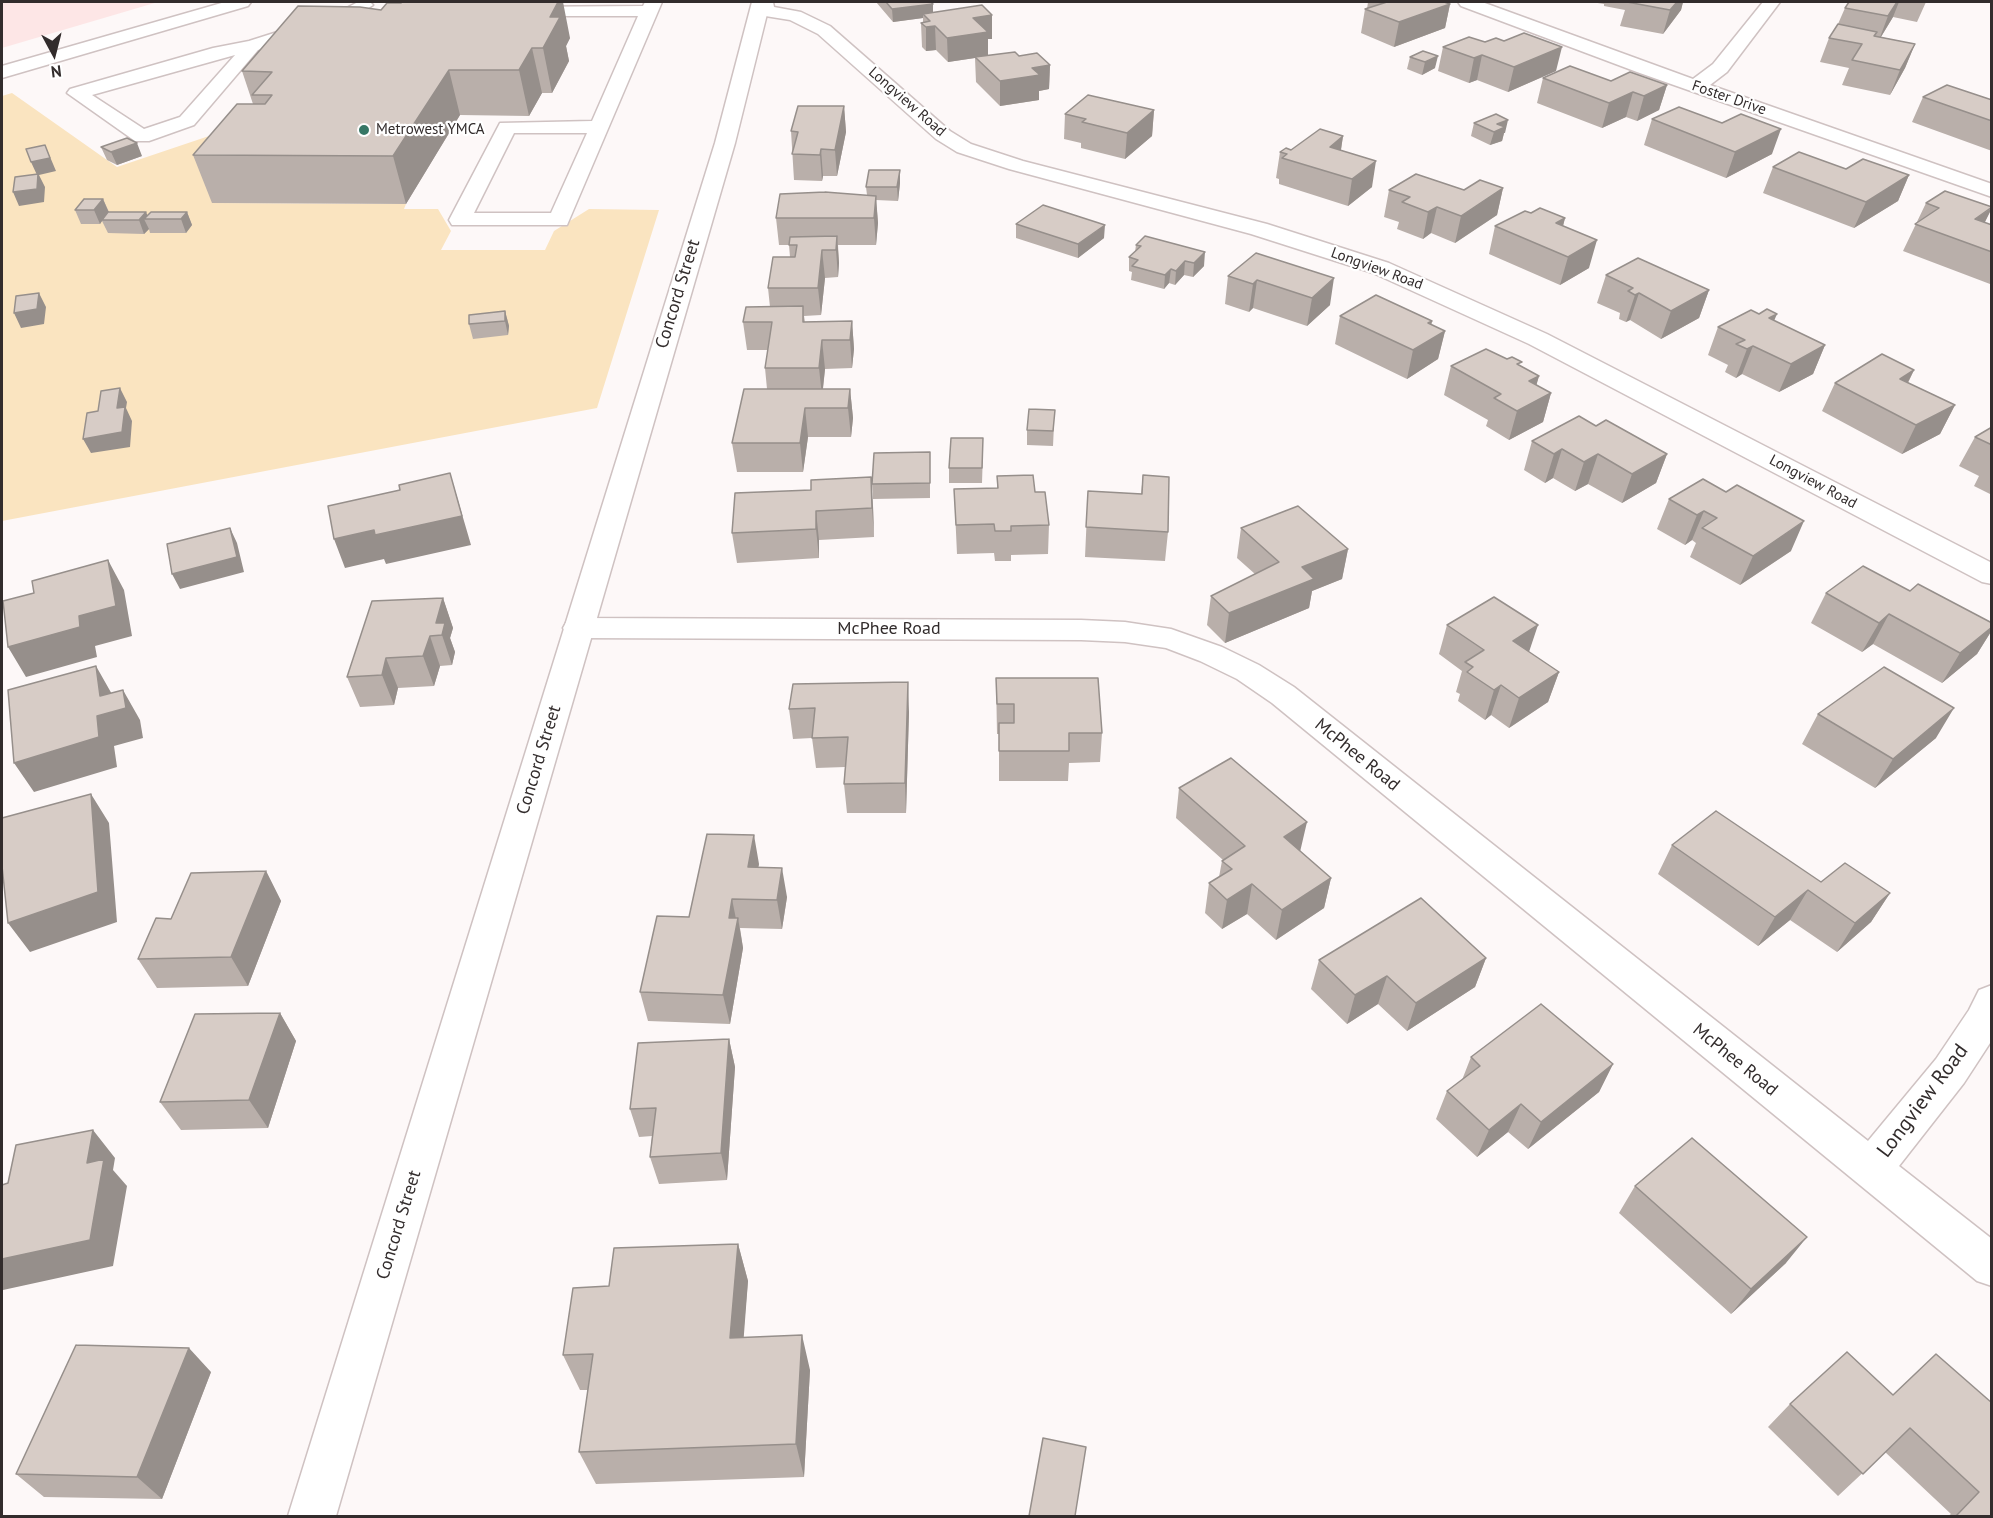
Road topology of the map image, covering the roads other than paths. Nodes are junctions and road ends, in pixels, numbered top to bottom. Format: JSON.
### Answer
{"nodes":[{"id":1,"x":242,"y":2,"type":"edge"},
{"id":2,"x":763,"y":2,"type":"edge"},
{"id":3,"x":1467,"y":2,"type":"edge"},
{"id":4,"x":1772,"y":2,"type":"edge"},
{"id":5,"x":357,"y":3,"type":"edge"},
{"id":6,"x":651,"y":6,"type":"edge"},
{"id":7,"x":384,"y":8,"type":"edge"},
{"id":8,"x":504,"y":11,"type":"edge"},
{"id":9,"x":252,"y":46,"type":"junction"},
{"id":10,"x":2,"y":70,"type":"edge"},
{"id":11,"x":1696,"y":86,"type":"junction"},
{"id":12,"x":598,"y":127,"type":"junction"},
{"id":13,"x":1992,"y":191,"type":"edge"},
{"id":14,"x":1992,"y":575,"type":"edge"},
{"id":15,"x":578,"y":628,"type":"junction"},
{"id":16,"x":1992,"y":1001,"type":"edge"},
{"id":17,"x":1871,"y":1169,"type":"junction"},
{"id":18,"x":1992,"y":1266,"type":"edge"},
{"id":19,"x":312,"y":1516,"type":"edge"}],
"edges":[{"from":1,"to":10,"type":"street"},
{"from":2,"to":14,"type":"street","name":"Longview Road"},
{"from":2,"to":15,"type":"street","name":"Concord Street"},
{"from":3,"to":11,"type":"street","name":"Foster Drive"},
{"from":4,"to":11,"type":"street"},
{"from":5,"to":7,"type":"street"},
{"from":5,"to":9,"type":"street"},
{"from":6,"to":8,"type":"street"},
{"from":6,"to":12,"type":"street"},
{"from":9,"to":9,"type":"street"},
{"from":11,"to":13,"type":"street","name":"Foster Drive"},
{"from":12,"to":12,"type":"street"},
{"from":15,"to":17,"type":"street","name":"McPhee Road"},
{"from":15,"to":19,"type":"street","name":"Concord Street"},
{"from":16,"to":17,"type":"street","name":"Longview Road"},
{"from":17,"to":18,"type":"street","name":"McPhee Road"}]}
